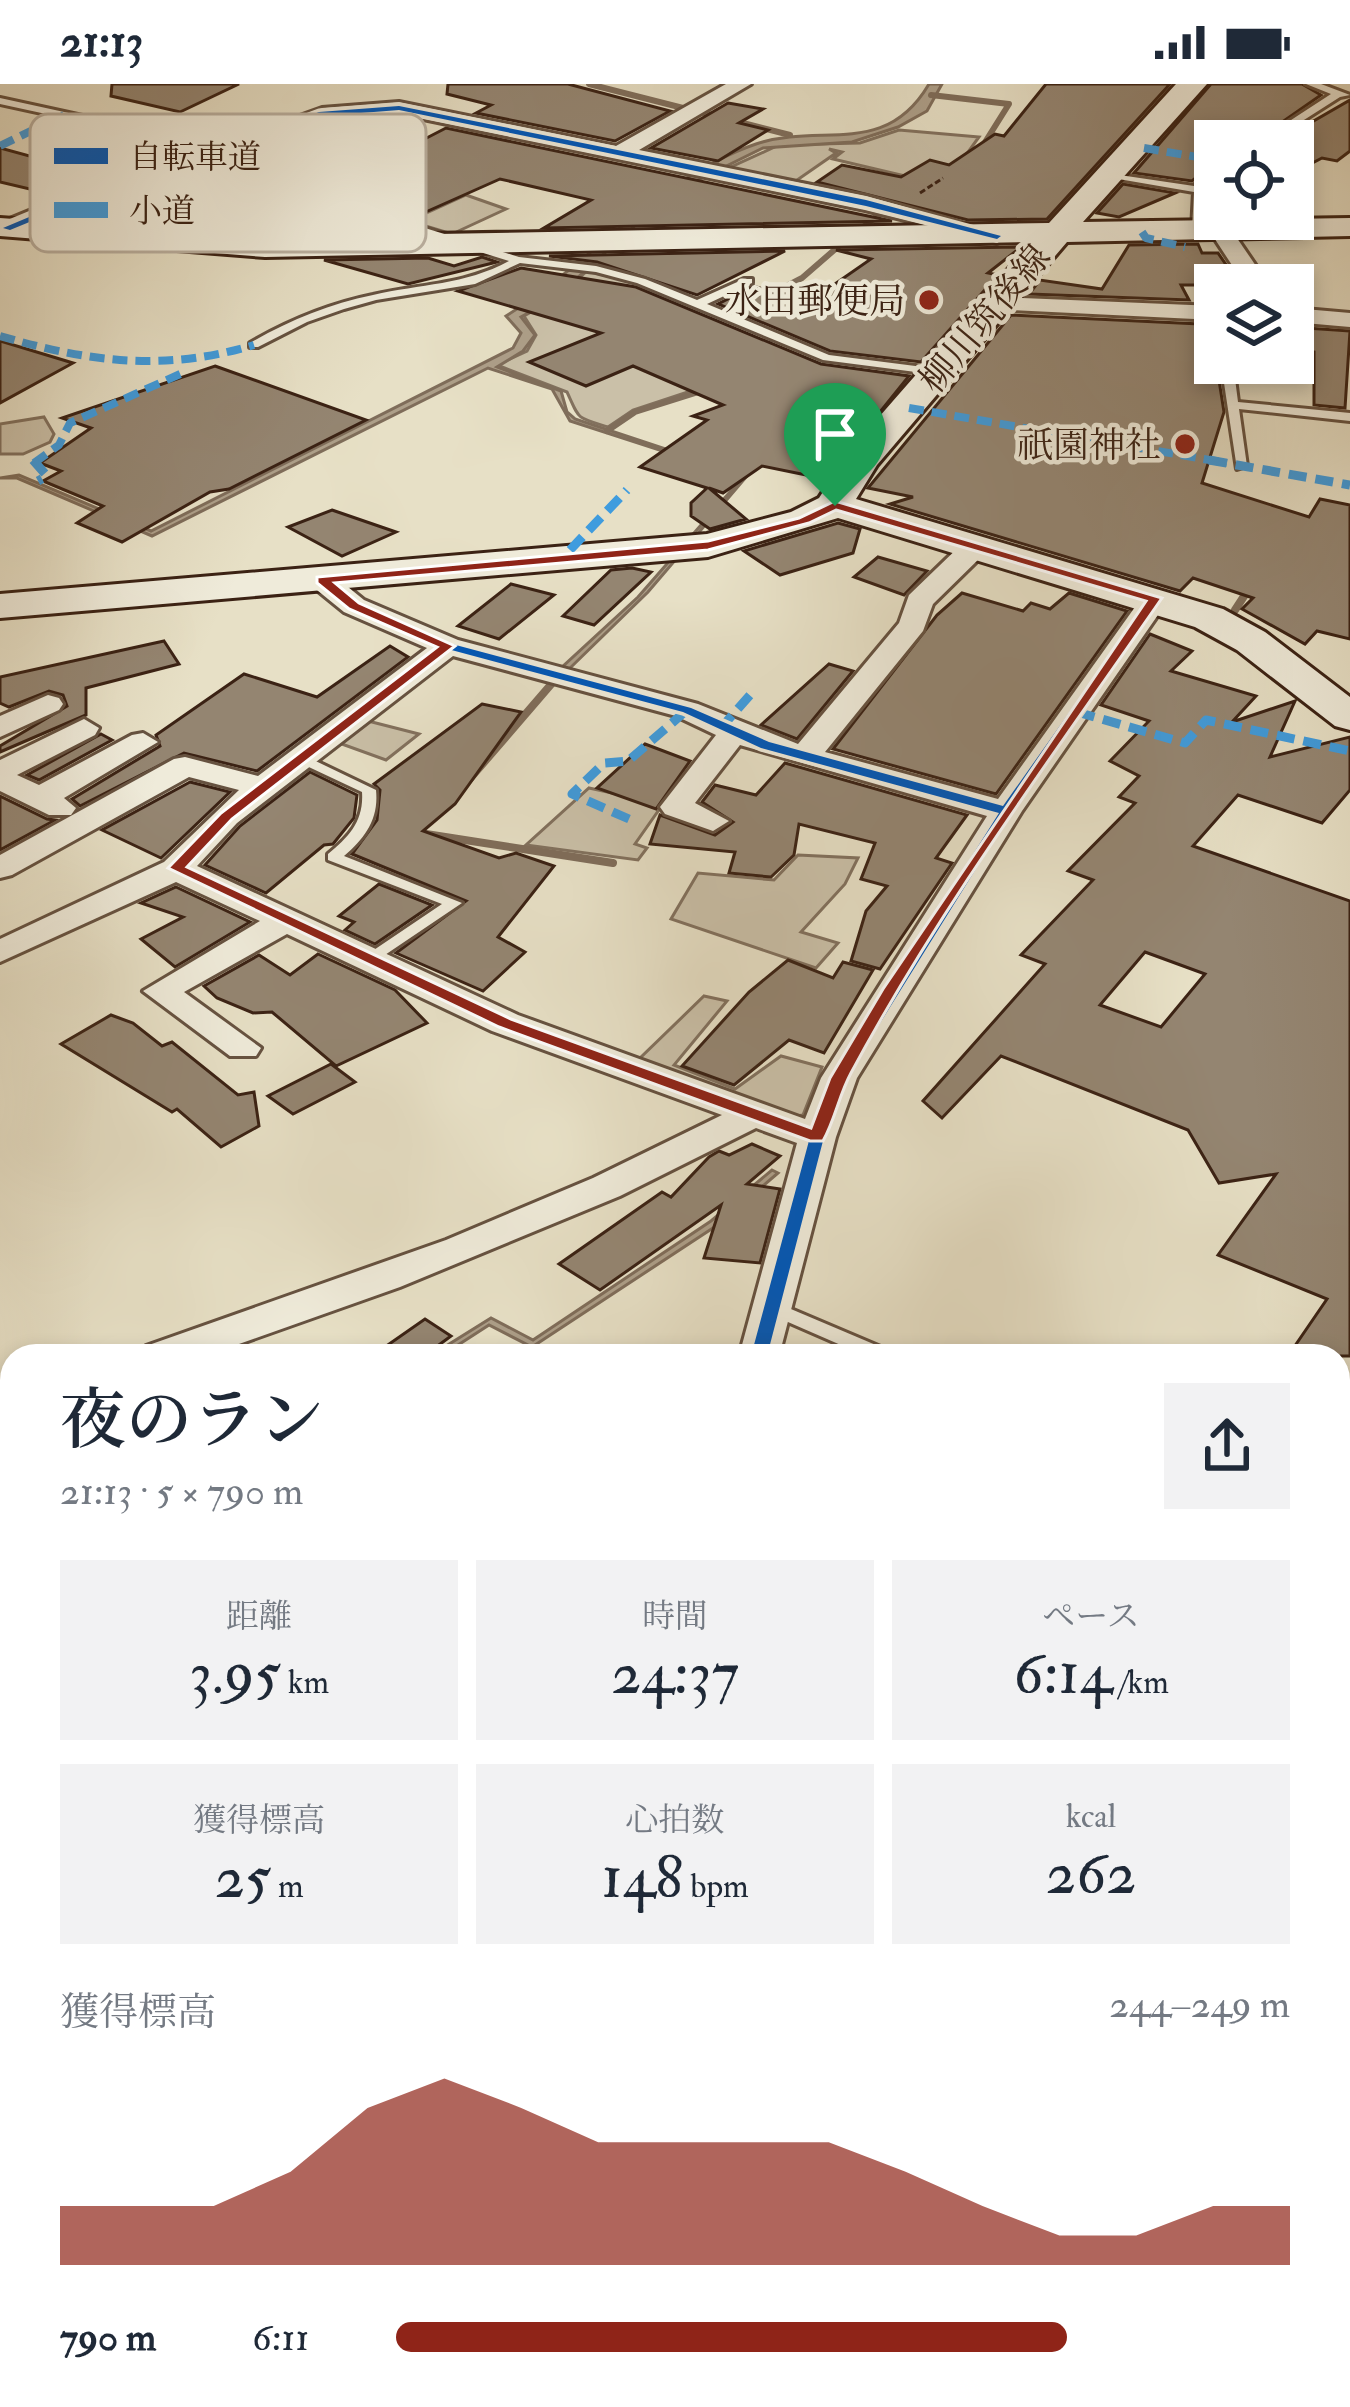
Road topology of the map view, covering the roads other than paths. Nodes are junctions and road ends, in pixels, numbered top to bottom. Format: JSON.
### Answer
{"nodes":[{"id":1,"x":741,"y":84,"type":"edge"},
{"id":2,"x":1193,"y":84,"type":"edge"},
{"id":3,"x":1311,"y":84,"type":"edge"},
{"id":4,"x":1341,"y":91,"type":"edge"},
{"id":5,"x":429,"y":92,"type":"dead end"},
{"id":6,"x":0,"y":101,"type":"edge"},
{"id":7,"x":398,"y":108,"type":"junction"},
{"id":8,"x":58,"y":114,"type":"edge"},
{"id":9,"x":322,"y":114,"type":"edge"},
{"id":10,"x":426,"y":114,"type":"edge"},
{"id":11,"x":426,"y":114,"type":"edge"},
{"id":12,"x":1296,"y":120,"type":"edge"},
{"id":13,"x":615,"y":155,"type":"junction"},
{"id":14,"x":1106,"y":176,"type":"junction"},
{"id":15,"x":1194,"y":189,"type":"edge"},
{"id":16,"x":1350,"y":227,"type":"edge"},
{"id":17,"x":1314,"y":228,"type":"edge"},
{"id":18,"x":1194,"y":230,"type":"edge"},
{"id":19,"x":426,"y":231,"type":"edge"},
{"id":20,"x":1055,"y":235,"type":"junction"},
{"id":21,"x":997,"y":236,"type":"junction"},
{"id":22,"x":1217,"y":240,"type":"edge"},
{"id":23,"x":426,"y":243,"type":"edge"},
{"id":24,"x":464,"y":243,"type":"junction"},
{"id":25,"x":598,"y":254,"type":"junction"},
{"id":26,"x":518,"y":260,"type":"junction"},
{"id":27,"x":1238,"y":264,"type":"edge"},
{"id":28,"x":748,"y":281,"type":"dead end"},
{"id":29,"x":698,"y":304,"type":"junction"},
{"id":30,"x":998,"y":304,"type":"junction"},
{"id":31,"x":1314,"y":317,"type":"edge"},
{"id":32,"x":1194,"y":319,"type":"edge"},
{"id":33,"x":1350,"y":320,"type":"edge"},
{"id":34,"x":254,"y":345,"type":"dead end"},
{"id":35,"x":939,"y":372,"type":"junction"},
{"id":36,"x":1232,"y":384,"type":"edge"},
{"id":37,"x":1237,"y":405,"type":"junction"},
{"id":38,"x":1350,"y":417,"type":"edge"},
{"id":39,"x":1241,"y":466,"type":"dead end"},
{"id":40,"x":835,"y":506,"type":"junction"},
{"id":41,"x":975,"y":547,"type":"junction"},
{"id":42,"x":322,"y":580,"type":"junction"},
{"id":43,"x":1155,"y":598,"type":"junction"},
{"id":44,"x":0,"y":606,"type":"edge"},
{"id":45,"x":448,"y":646,"type":"junction"},
{"id":46,"x":48,"y":704,"type":"dead end"},
{"id":47,"x":1350,"y":717,"type":"edge"},
{"id":48,"x":0,"y":728,"type":"edge"},
{"id":49,"x":84,"y":728,"type":"dead end"},
{"id":50,"x":733,"y":734,"type":"junction"},
{"id":51,"x":143,"y":742,"type":"dead end"},
{"id":52,"x":805,"y":756,"type":"junction"},
{"id":53,"x":301,"y":758,"type":"junction"},
{"id":54,"x":0,"y":776,"type":"edge"},
{"id":55,"x":263,"y":787,"type":"junction"},
{"id":56,"x":39,"y":798,"type":"junction"},
{"id":57,"x":1006,"y":811,"type":"junction"},
{"id":58,"x":86,"y":820,"type":"junction"},
{"id":59,"x":713,"y":821,"type":"dead end"},
{"id":60,"x":0,"y":868,"type":"edge"},
{"id":61,"x":176,"y":868,"type":"junction"},
{"id":62,"x":287,"y":920,"type":"junction"},
{"id":63,"x":0,"y":952,"type":"edge"},
{"id":64,"x":370,"y":958,"type":"junction"},
{"id":65,"x":243,"y":1048,"type":"dead end"},
{"id":66,"x":750,"y":1116,"type":"junction"},
{"id":67,"x":817,"y":1137,"type":"junction"},
{"id":68,"x":772,"y":1306,"type":"junction"},
{"id":69,"x":207,"y":1344,"type":"edge"},
{"id":70,"x":762,"y":1344,"type":"edge"},
{"id":71,"x":857,"y":1344,"type":"edge"}],
"edges":[{"from":1,"to":13,"type":"street"},
{"from":2,"to":14,"type":"main road"},
{"from":3,"to":4,"type":"lane"},
{"from":4,"to":12,"type":"lane"},
{"from":5,"to":7,"type":"street"},
{"from":6,"to":8,"type":"lane"},
{"from":7,"to":9,"type":"street"},
{"from":7,"to":10,"type":"street"},
{"from":11,"to":13,"type":"street"},
{"from":13,"to":21,"type":"street"},
{"from":14,"to":15,"type":"lane"},
{"from":14,"to":20,"type":"main road"},
{"from":16,"to":17,"type":"main road"},
{"from":18,"to":20,"type":"main road"},
{"from":19,"to":24,"type":"lane"},
{"from":20,"to":21,"type":"main road","name":"柳川筑後線"},
{"from":20,"to":30,"type":"main road","name":"柳川筑後線"},
{"from":21,"to":25,"type":"main road","name":"柳川筑後線"},
{"from":22,"to":27,"type":"street"},
{"from":23,"to":24,"type":"main road","name":"柳川筑後線"},
{"from":24,"to":25,"type":"main road","name":"柳川筑後線"},
{"from":24,"to":26,"type":"lane"},
{"from":25,"to":26,"type":"lane"},
{"from":25,"to":29,"type":"lane"},
{"from":26,"to":34,"type":"lane"},
{"from":28,"to":29,"type":"lane"},
{"from":29,"to":35,"type":"lane"},
{"from":30,"to":32,"type":"street"},
{"from":30,"to":35,"type":"main road","name":"柳川筑後線"},
{"from":31,"to":33,"type":"street"},
{"from":35,"to":40,"type":"main road","name":"柳川筑後線"},
{"from":36,"to":37,"type":"lane"},
{"from":37,"to":38,"type":"lane"},
{"from":37,"to":39,"type":"lane"},
{"from":40,"to":41,"type":"main road"},
{"from":40,"to":42,"type":"main road"},
{"from":41,"to":43,"type":"main road"},
{"from":41,"to":52,"type":"street"},
{"from":42,"to":44,"type":"main road"},
{"from":42,"to":45,"type":"street"},
{"from":43,"to":47,"type":"main road"},
{"from":43,"to":57,"type":"street"},
{"from":45,"to":50,"type":"street"},
{"from":45,"to":53,"type":"street"},
{"from":46,"to":48,"type":"street"},
{"from":49,"to":54,"type":"street"},
{"from":50,"to":52,"type":"street"},
{"from":50,"to":59,"type":"street"},
{"from":51,"to":56,"type":"street"},
{"from":52,"to":57,"type":"street"},
{"from":53,"to":55,"type":"street"},
{"from":53,"to":64,"type":"lane"},
{"from":54,"to":56,"type":"street"},
{"from":55,"to":58,"type":"street"},
{"from":55,"to":61,"type":"street"},
{"from":56,"to":58,"type":"street"},
{"from":57,"to":67,"type":"street"},
{"from":58,"to":60,"type":"street"},
{"from":61,"to":62,"type":"street"},
{"from":61,"to":63,"type":"street"},
{"from":62,"to":64,"type":"street"},
{"from":62,"to":65,"type":"street"},
{"from":64,"to":66,"type":"street"},
{"from":66,"to":67,"type":"street"},
{"from":66,"to":69,"type":"street"},
{"from":67,"to":68,"type":"street"},
{"from":68,"to":70,"type":"street"},
{"from":68,"to":71,"type":"lane"}]}
